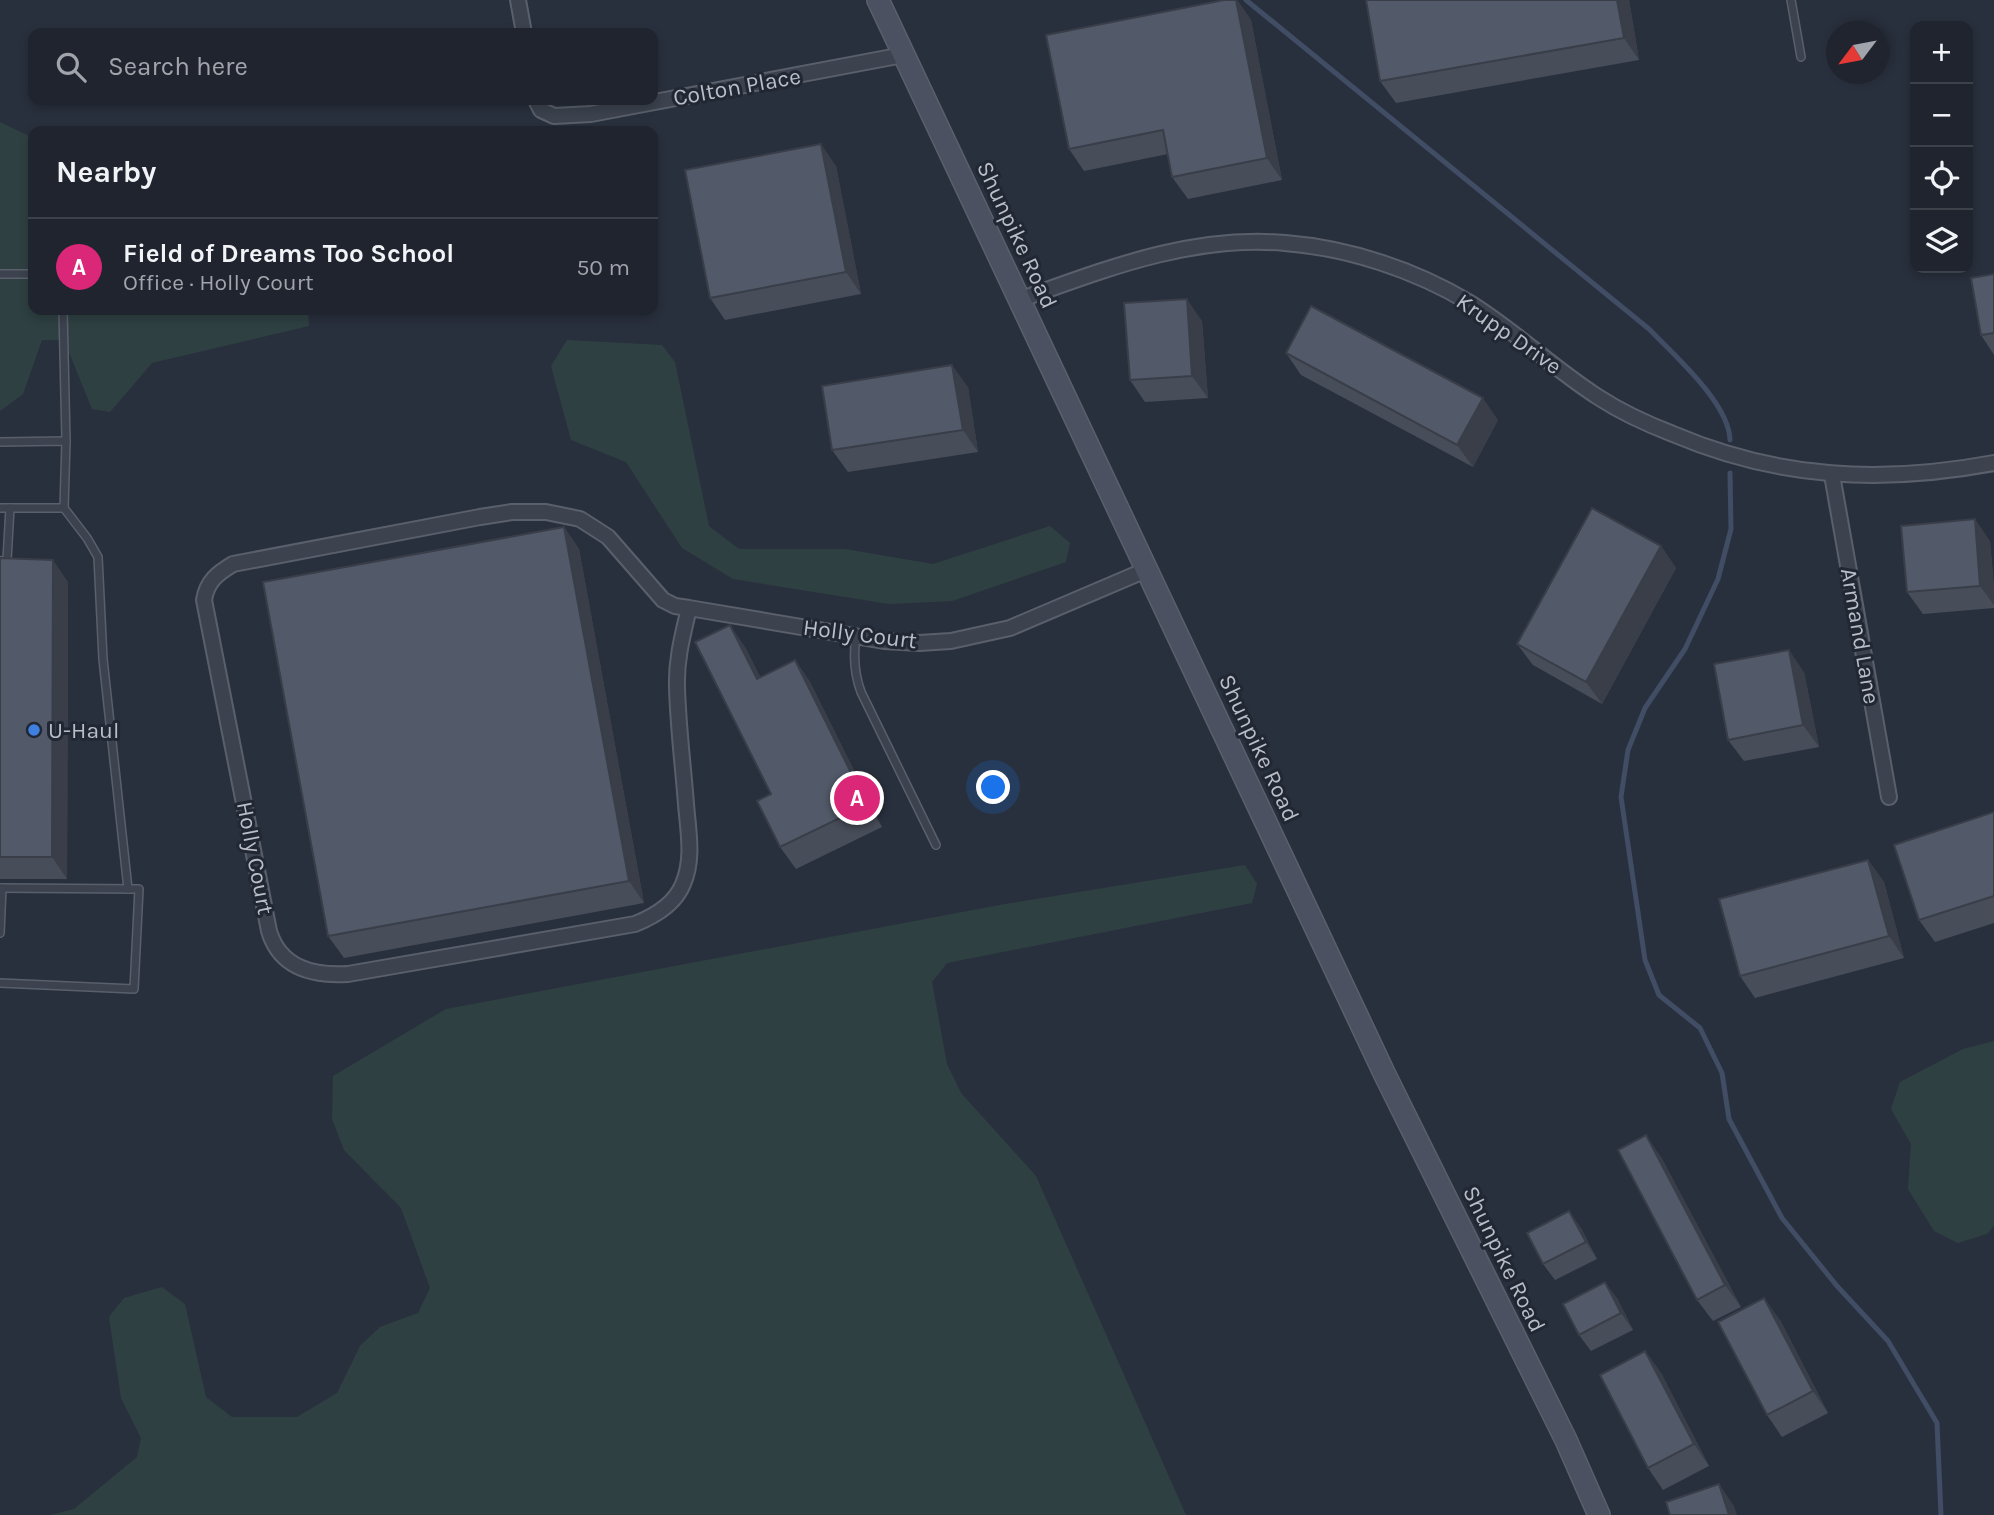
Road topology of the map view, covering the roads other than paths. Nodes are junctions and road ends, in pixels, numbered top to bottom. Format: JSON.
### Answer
{"nodes":[{"id":1,"x":518,"y":0,"type":"edge"},
{"id":2,"x":878,"y":0,"type":"edge"},
{"id":3,"x":1791,"y":0,"type":"edge"},
{"id":4,"x":523,"y":28,"type":"edge"},
{"id":5,"x":904,"y":55,"type":"junction"},
{"id":6,"x":1801,"y":57,"type":"dead end"},
{"id":7,"x":658,"y":101,"type":"edge"},
{"id":8,"x":538,"y":105,"type":"edge"},
{"id":9,"x":639,"y":105,"type":"edge"},
{"id":10,"x":0,"y":274,"type":"edge"},
{"id":11,"x":28,"y":274,"type":"edge"},
{"id":12,"x":1019,"y":300,"type":"junction"},
{"id":13,"x":63,"y":315,"type":"edge"},
{"id":14,"x":66,"y":441,"type":"junction"},
{"id":15,"x":0,"y":442,"type":"edge"},
{"id":16,"x":1994,"y":463,"type":"edge"},
{"id":17,"x":1832,"y":475,"type":"junction"},
{"id":18,"x":0,"y":508,"type":"edge"},
{"id":19,"x":10,"y":508,"type":"junction"},
{"id":20,"x":64,"y":509,"type":"junction"},
{"id":21,"x":4,"y":560,"type":"edge"},
{"id":22,"x":1146,"y":570,"type":"junction"},
{"id":23,"x":689,"y":608,"type":"junction"},
{"id":24,"x":856,"y":637,"type":"junction"},
{"id":25,"x":1889,"y":797,"type":"dead end"},
{"id":26,"x":936,"y":845,"type":"dead end"},
{"id":27,"x":1,"y":888,"type":"edge"},
{"id":28,"x":128,"y":889,"type":"junction"},
{"id":29,"x":0,"y":933,"type":"edge"},
{"id":30,"x":0,"y":983,"type":"edge"},
{"id":31,"x":1599,"y":1515,"type":"edge"}],
"edges":[{"from":1,"to":4,"type":"street"},
{"from":2,"to":5,"type":"street","name":"Shunpike Road"},
{"from":3,"to":6,"type":"lane"},
{"from":5,"to":7,"type":"street","name":"Colton Place"},
{"from":5,"to":12,"type":"street","name":"Shunpike Road"},
{"from":8,"to":9,"type":"street","name":"Colton Place"},
{"from":10,"to":11,"type":"lane"},
{"from":12,"to":17,"type":"street","name":"Krupp Drive"},
{"from":12,"to":22,"type":"street","name":"Shunpike Road"},
{"from":13,"to":14,"type":"lane"},
{"from":14,"to":15,"type":"lane"},
{"from":14,"to":20,"type":"lane"},
{"from":16,"to":17,"type":"street","name":"Krupp Drive"},
{"from":17,"to":25,"type":"street","name":"Armand Lane"},
{"from":18,"to":19,"type":"lane"},
{"from":19,"to":20,"type":"lane"},
{"from":19,"to":21,"type":"lane"},
{"from":20,"to":28,"type":"lane"},
{"from":22,"to":24,"type":"street","name":"Holly Court"},
{"from":22,"to":31,"type":"street","name":"Shunpike Road"},
{"from":23,"to":23,"type":"street","name":"Holly Court"},
{"from":23,"to":24,"type":"street","name":"Holly Court"},
{"from":24,"to":26,"type":"lane"},
{"from":27,"to":28,"type":"lane"},
{"from":27,"to":29,"type":"lane"},
{"from":28,"to":30,"type":"lane"}]}
